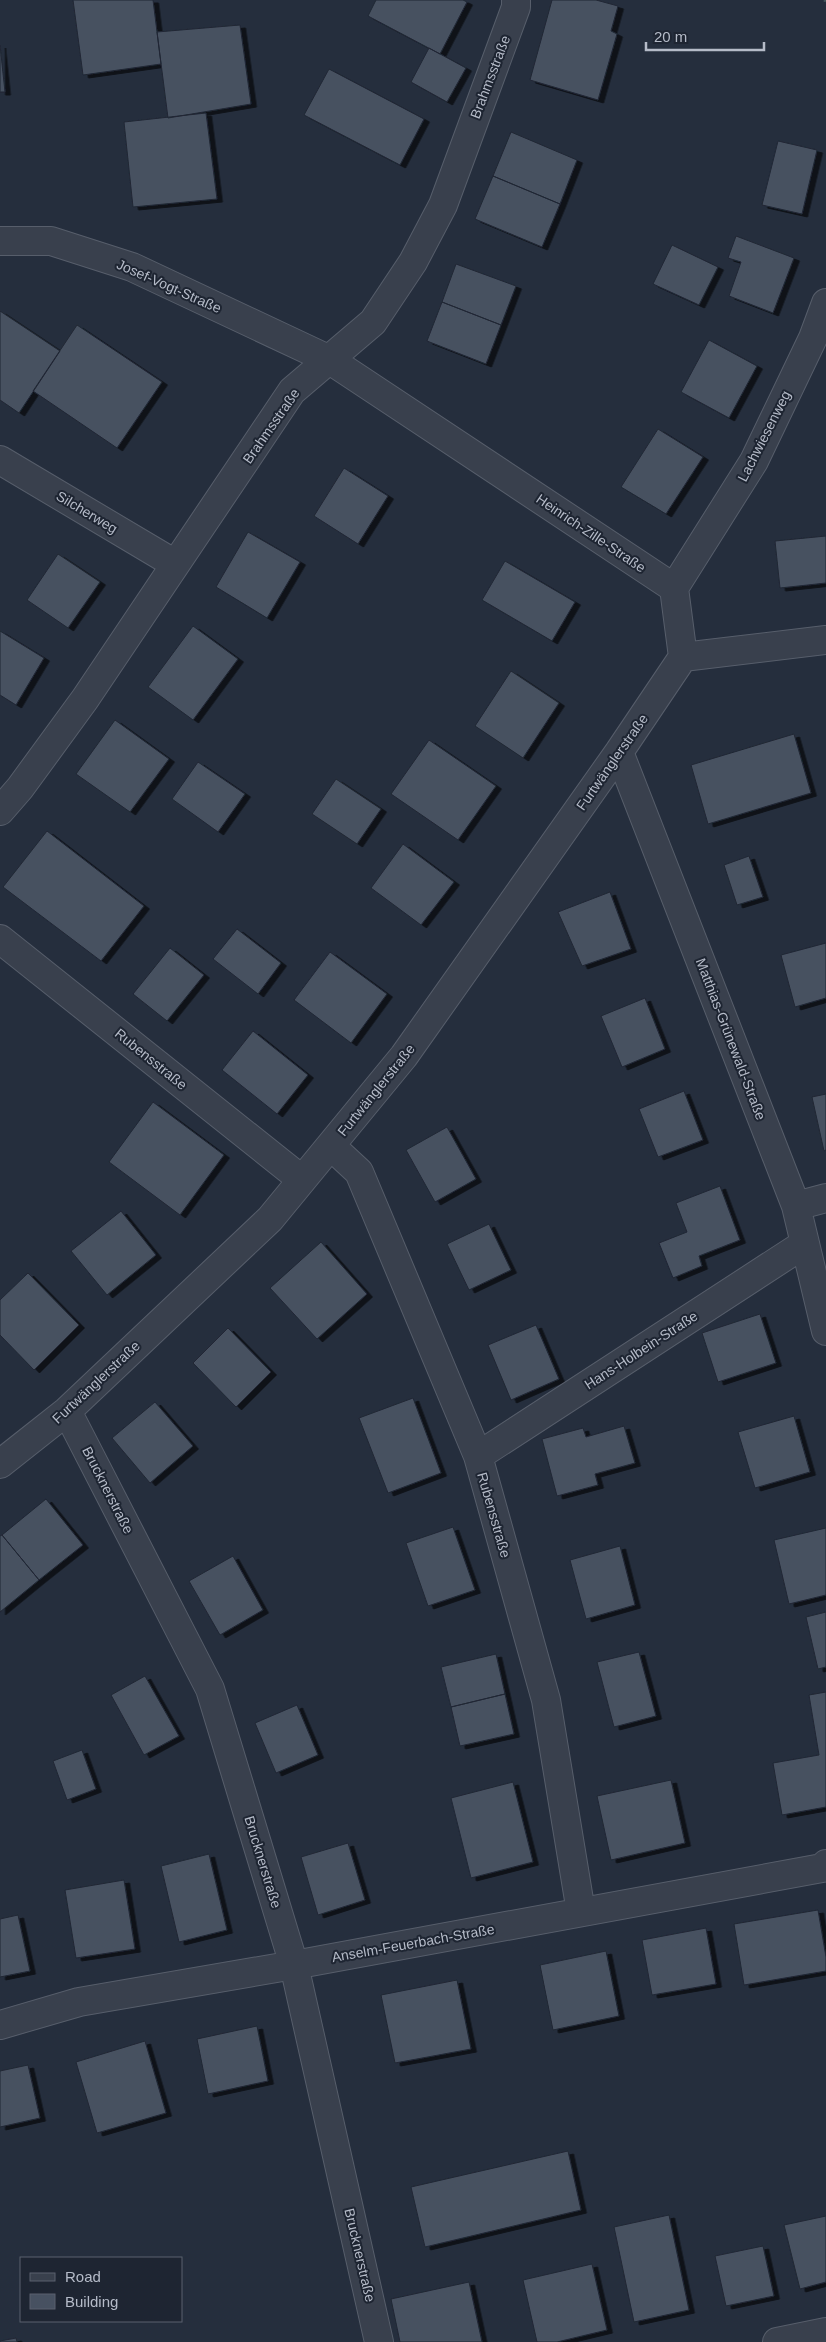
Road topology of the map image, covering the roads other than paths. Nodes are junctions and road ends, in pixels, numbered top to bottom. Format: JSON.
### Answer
{"nodes":[{"id":1,"x":516,"y":0,"type":"edge"},
{"id":2,"x":0,"y":241,"type":"edge"},
{"id":3,"x":826,"y":303,"type":"edge"},
{"id":4,"x":330,"y":360,"type":"junction"},
{"id":5,"x":0,"y":460,"type":"edge"},
{"id":6,"x":175,"y":564,"type":"junction"},
{"id":7,"x":674,"y":588,"type":"junction"},
{"id":8,"x":826,"y":640,"type":"edge"},
{"id":9,"x":683,"y":657,"type":"junction"},
{"id":10,"x":619,"y":752,"type":"junction"},
{"id":11,"x":0,"y":811,"type":"edge"},
{"id":12,"x":0,"y":939,"type":"edge"},
{"id":13,"x":331,"y":1146,"type":"junction"},
{"id":14,"x":301,"y":1179,"type":"junction"},
{"id":15,"x":826,"y":1198,"type":"edge"},
{"id":16,"x":796,"y":1206,"type":"junction"},
{"id":17,"x":804,"y":1244,"type":"junction"},
{"id":18,"x":826,"y":1331,"type":"edge"},
{"id":19,"x":67,"y":1410,"type":"junction"},
{"id":20,"x":478,"y":1456,"type":"junction"},
{"id":21,"x":0,"y":1464,"type":"edge"},
{"id":22,"x":826,"y":1864,"type":"edge"},
{"id":23,"x":581,"y":1912,"type":"junction"},
{"id":24,"x":294,"y":1965,"type":"junction"},
{"id":25,"x":0,"y":2024,"type":"edge"},
{"id":26,"x":826,"y":2332,"type":"edge"},
{"id":27,"x":379,"y":2342,"type":"edge"},
{"id":28,"x":777,"y":2342,"type":"edge"}],
"edges":[{"from":1,"to":4,"type":"street","name":"Brahmsstraße"},
{"from":2,"to":4,"type":"street","name":"Josef-Vogt-Straße"},
{"from":3,"to":7,"type":"street","name":"Lachwiesenweg"},
{"from":4,"to":6,"type":"street","name":"Brahmsstraße"},
{"from":4,"to":7,"type":"street","name":"Heinrich-Zille-Straße"},
{"from":5,"to":6,"type":"street","name":"Silcherweg"},
{"from":6,"to":11,"type":"street","name":"Brahmsstraße"},
{"from":7,"to":9,"type":"street"},
{"from":8,"to":9,"type":"street"},
{"from":9,"to":10,"type":"street","name":"Furtwänglerstraße"},
{"from":10,"to":13,"type":"street","name":"Furtwänglerstraße"},
{"from":10,"to":16,"type":"street","name":"Matthias-Grünewald-Straße"},
{"from":12,"to":14,"type":"street","name":"Rubensstraße"},
{"from":13,"to":14,"type":"street","name":"Furtwänglerstraße"},
{"from":13,"to":20,"type":"street","name":"Rubensstraße"},
{"from":14,"to":19,"type":"street","name":"Furtwänglerstraße"},
{"from":15,"to":16,"type":"street"},
{"from":16,"to":17,"type":"street","name":"Matthias-Grünewald-Straße"},
{"from":17,"to":18,"type":"street","name":"Matthias-Grünewald-Straße"},
{"from":17,"to":20,"type":"street","name":"Hans-Holbein-Straße"},
{"from":19,"to":21,"type":"street","name":"Furtwänglerstraße"},
{"from":19,"to":24,"type":"street","name":"Brucknerstraße"},
{"from":20,"to":23,"type":"street","name":"Rubensstraße"},
{"from":22,"to":23,"type":"street","name":"Anselm-Feuerbach-Straße"},
{"from":23,"to":24,"type":"street","name":"Anselm-Feuerbach-Straße"},
{"from":24,"to":25,"type":"street","name":"Anselm-Feuerbach-Straße"},
{"from":24,"to":27,"type":"street","name":"Brucknerstraße"},
{"from":26,"to":28,"type":"street"}]}
